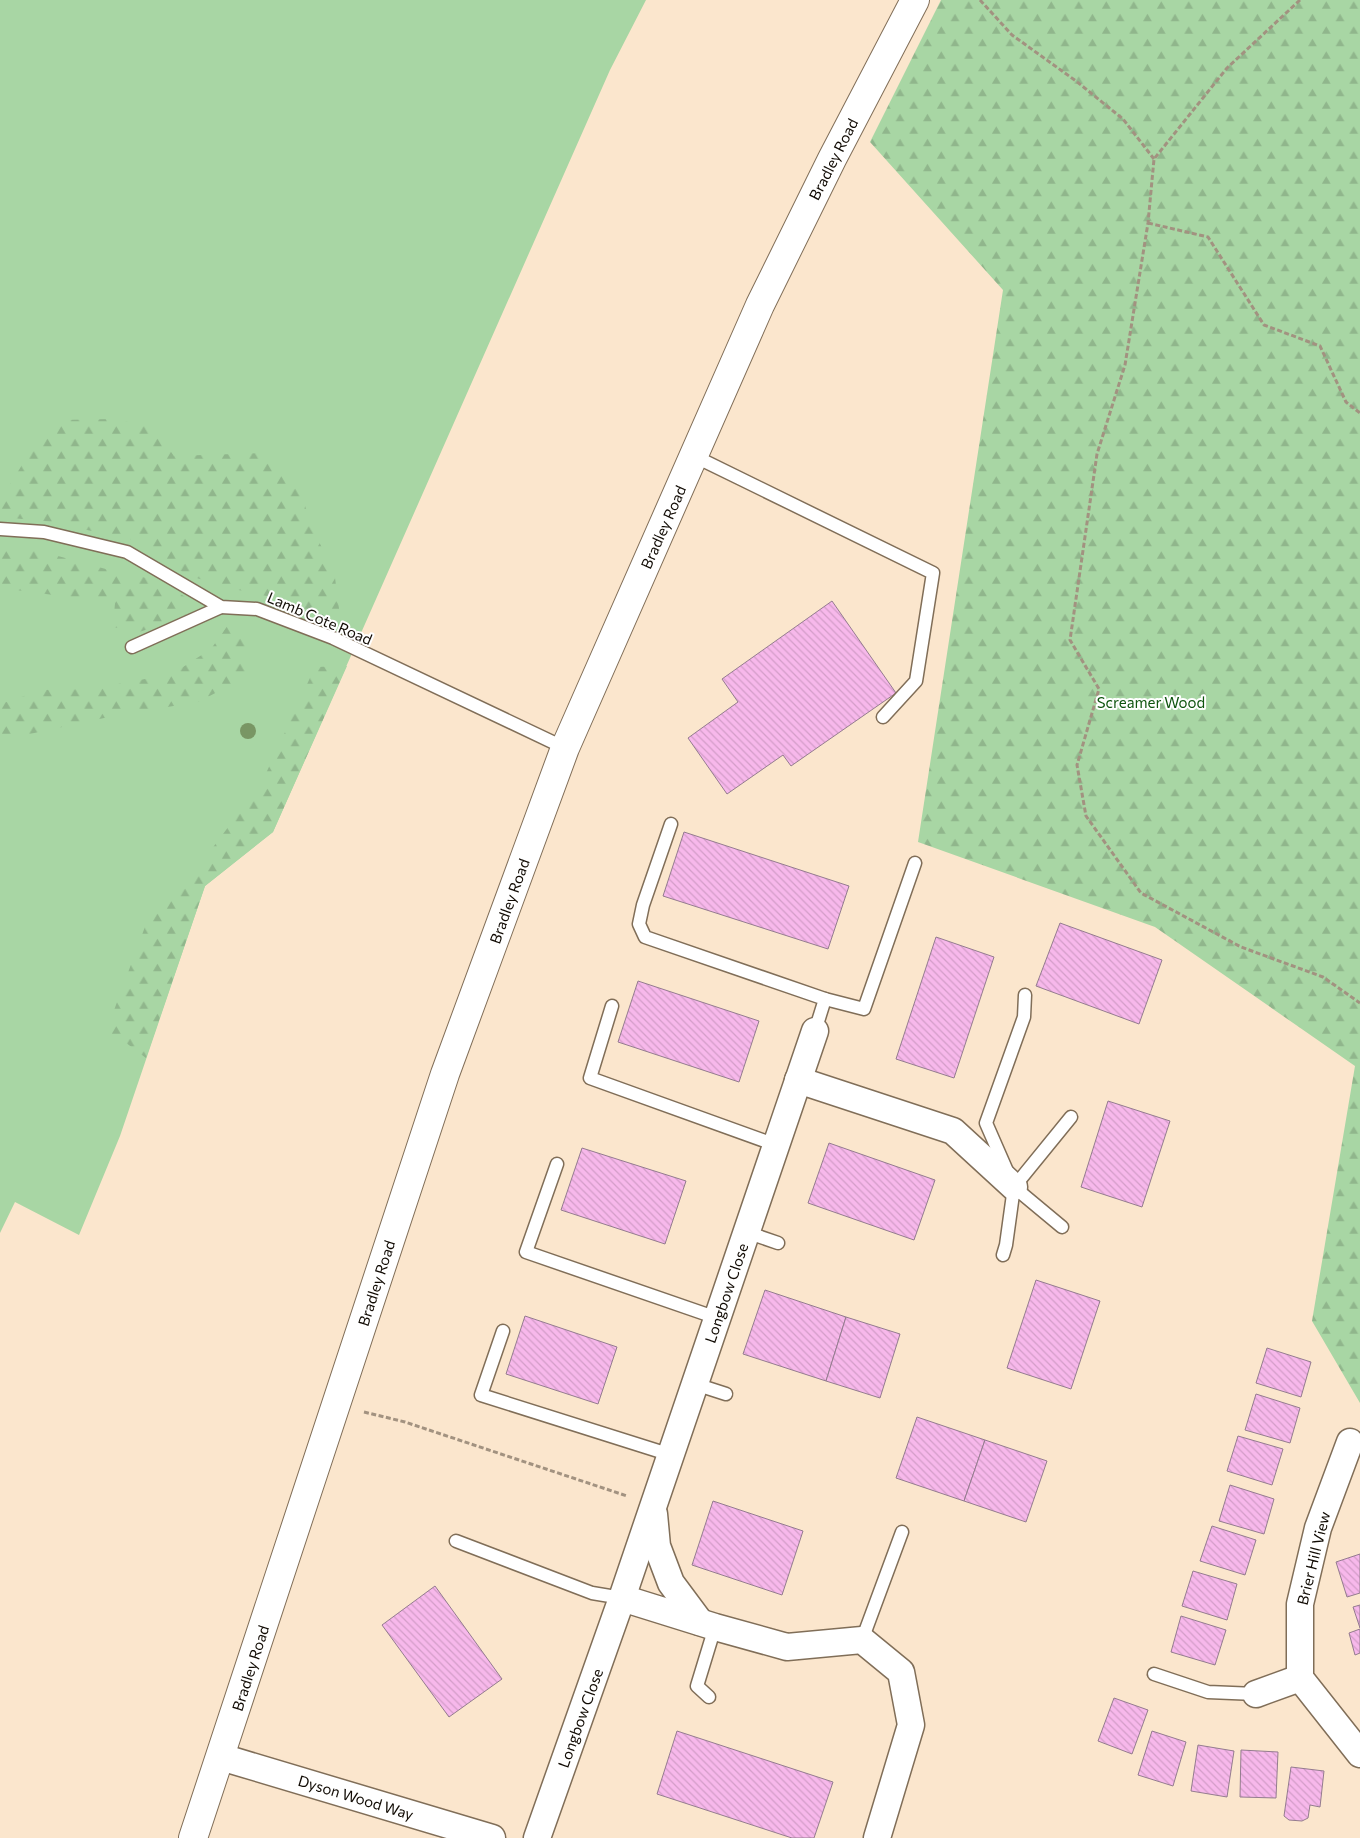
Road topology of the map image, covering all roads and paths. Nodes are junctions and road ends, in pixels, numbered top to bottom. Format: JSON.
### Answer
{"nodes":[{"id":1,"x":916,"y":0,"type":"edge"},
{"id":2,"x":980,"y":0,"type":"edge"},
{"id":3,"x":1300,"y":0,"type":"edge"},
{"id":4,"x":1154,"y":159,"type":"junction"},
{"id":5,"x":1148,"y":223,"type":"junction"},
{"id":6,"x":1360,"y":413,"type":"edge"},
{"id":7,"x":694,"y":456,"type":"junction"},
{"id":8,"x":0,"y":529,"type":"edge"},
{"id":9,"x":221,"y":607,"type":"junction"},
{"id":10,"x":132,"y":647,"type":"dead end"},
{"id":11,"x":883,"y":717,"type":"dead end"},
{"id":12,"x":565,"y":748,"type":"junction"},
{"id":13,"x":671,"y":824,"type":"dead end"},
{"id":14,"x":915,"y":863,"type":"dead end"},
{"id":15,"x":1025,"y":995,"type":"dead end"},
{"id":16,"x":825,"y":999,"type":"junction"},
{"id":17,"x":1360,"y":1003,"type":"edge"},
{"id":18,"x":612,"y":1006,"type":"dead end"},
{"id":19,"x":814,"y":1030,"type":"joint"},
{"id":20,"x":798,"y":1080,"type":"junction"},
{"id":21,"x":1071,"y":1117,"type":"dead end"},
{"id":22,"x":776,"y":1145,"type":"junction"},
{"id":23,"x":557,"y":1164,"type":"dead end"},
{"id":24,"x":1014,"y":1187,"type":"junction"},
{"id":25,"x":1062,"y":1227,"type":"dead end"},
{"id":26,"x":746,"y":1232,"type":"junction"},
{"id":27,"x":778,"y":1244,"type":"dead end"},
{"id":28,"x":1003,"y":1255,"type":"dead end"},
{"id":29,"x":717,"y":1318,"type":"junction"},
{"id":30,"x":503,"y":1331,"type":"dead end"},
{"id":31,"x":695,"y":1384,"type":"junction"},
{"id":32,"x":726,"y":1394,"type":"dead end"},
{"id":33,"x":335,"y":1404,"type":"junction"},
{"id":34,"x":1350,"y":1442,"type":"dead end"},
{"id":35,"x":671,"y":1455,"type":"junction"},
{"id":36,"x":654,"y":1505,"type":"junction"},
{"id":37,"x":902,"y":1532,"type":"dead end"},
{"id":38,"x":456,"y":1540,"type":"dead end"},
{"id":39,"x":622,"y":1598,"type":"junction"},
{"id":40,"x":708,"y":1625,"type":"junction"},
{"id":41,"x":862,"y":1640,"type":"junction"},
{"id":42,"x":1154,"y":1674,"type":"dead end"},
{"id":43,"x":1300,"y":1678,"type":"junction"},
{"id":44,"x":1256,"y":1694,"type":"joint"},
{"id":45,"x":709,"y":1697,"type":"dead end"},
{"id":46,"x":1360,"y":1754,"type":"edge"},
{"id":47,"x":221,"y":1757,"type":"junction"},
{"id":48,"x":193,"y":1838,"type":"edge"},
{"id":49,"x":492,"y":1838,"type":"edge"},
{"id":50,"x":537,"y":1838,"type":"edge"},
{"id":51,"x":877,"y":1838,"type":"edge"}],
"edges":[{"from":1,"to":7,"type":"main road","name":"Bradley Road"},
{"from":2,"to":4,"type":"path"},
{"from":3,"to":4,"type":"path"},
{"from":4,"to":5,"type":"path"},
{"from":5,"to":6,"type":"path"},
{"from":5,"to":17,"type":"path"},
{"from":7,"to":11,"type":"lane"},
{"from":7,"to":12,"type":"main road","name":"Bradley Road"},
{"from":8,"to":9,"type":"lane","name":"Lamb Cote Road"},
{"from":9,"to":10,"type":"lane"},
{"from":9,"to":12,"type":"lane","name":"Lamb Cote Road"},
{"from":12,"to":33,"type":"main road","name":"Bradley Road"},
{"from":13,"to":16,"type":"lane"},
{"from":14,"to":16,"type":"lane"},
{"from":15,"to":24,"type":"lane"},
{"from":16,"to":19,"type":"lane"},
{"from":18,"to":22,"type":"lane"},
{"from":19,"to":20,"type":"street","name":"Longbow Close"},
{"from":20,"to":22,"type":"street","name":"Longbow Close"},
{"from":20,"to":24,"type":"street"},
{"from":21,"to":24,"type":"lane"},
{"from":22,"to":26,"type":"street","name":"Longbow Close"},
{"from":23,"to":29,"type":"lane"},
{"from":24,"to":25,"type":"lane"},
{"from":24,"to":28,"type":"lane"},
{"from":26,"to":27,"type":"lane"},
{"from":26,"to":29,"type":"street","name":"Longbow Close"},
{"from":29,"to":31,"type":"street","name":"Longbow Close"},
{"from":30,"to":35,"type":"lane"},
{"from":31,"to":32,"type":"lane"},
{"from":31,"to":35,"type":"street","name":"Longbow Close"},
{"from":33,"to":36,"type":"path"},
{"from":33,"to":47,"type":"main road","name":"Bradley Road"},
{"from":34,"to":43,"type":"street","name":"Brier Hill View"},
{"from":35,"to":36,"type":"street","name":"Longbow Close"},
{"from":36,"to":39,"type":"street","name":"Longbow Close"},
{"from":36,"to":40,"type":"street","name":"Longbow Close"},
{"from":37,"to":41,"type":"lane"},
{"from":38,"to":39,"type":"lane"},
{"from":39,"to":40,"type":"street"},
{"from":39,"to":50,"type":"street","name":"Longbow Close"},
{"from":40,"to":41,"type":"street"},
{"from":40,"to":45,"type":"lane"},
{"from":41,"to":51,"type":"street"},
{"from":42,"to":44,"type":"lane"},
{"from":43,"to":44,"type":"street"},
{"from":43,"to":46,"type":"street"},
{"from":47,"to":48,"type":"main road","name":"Bradley Road"},
{"from":47,"to":49,"type":"street","name":"Dyson Wood Way"}]}
